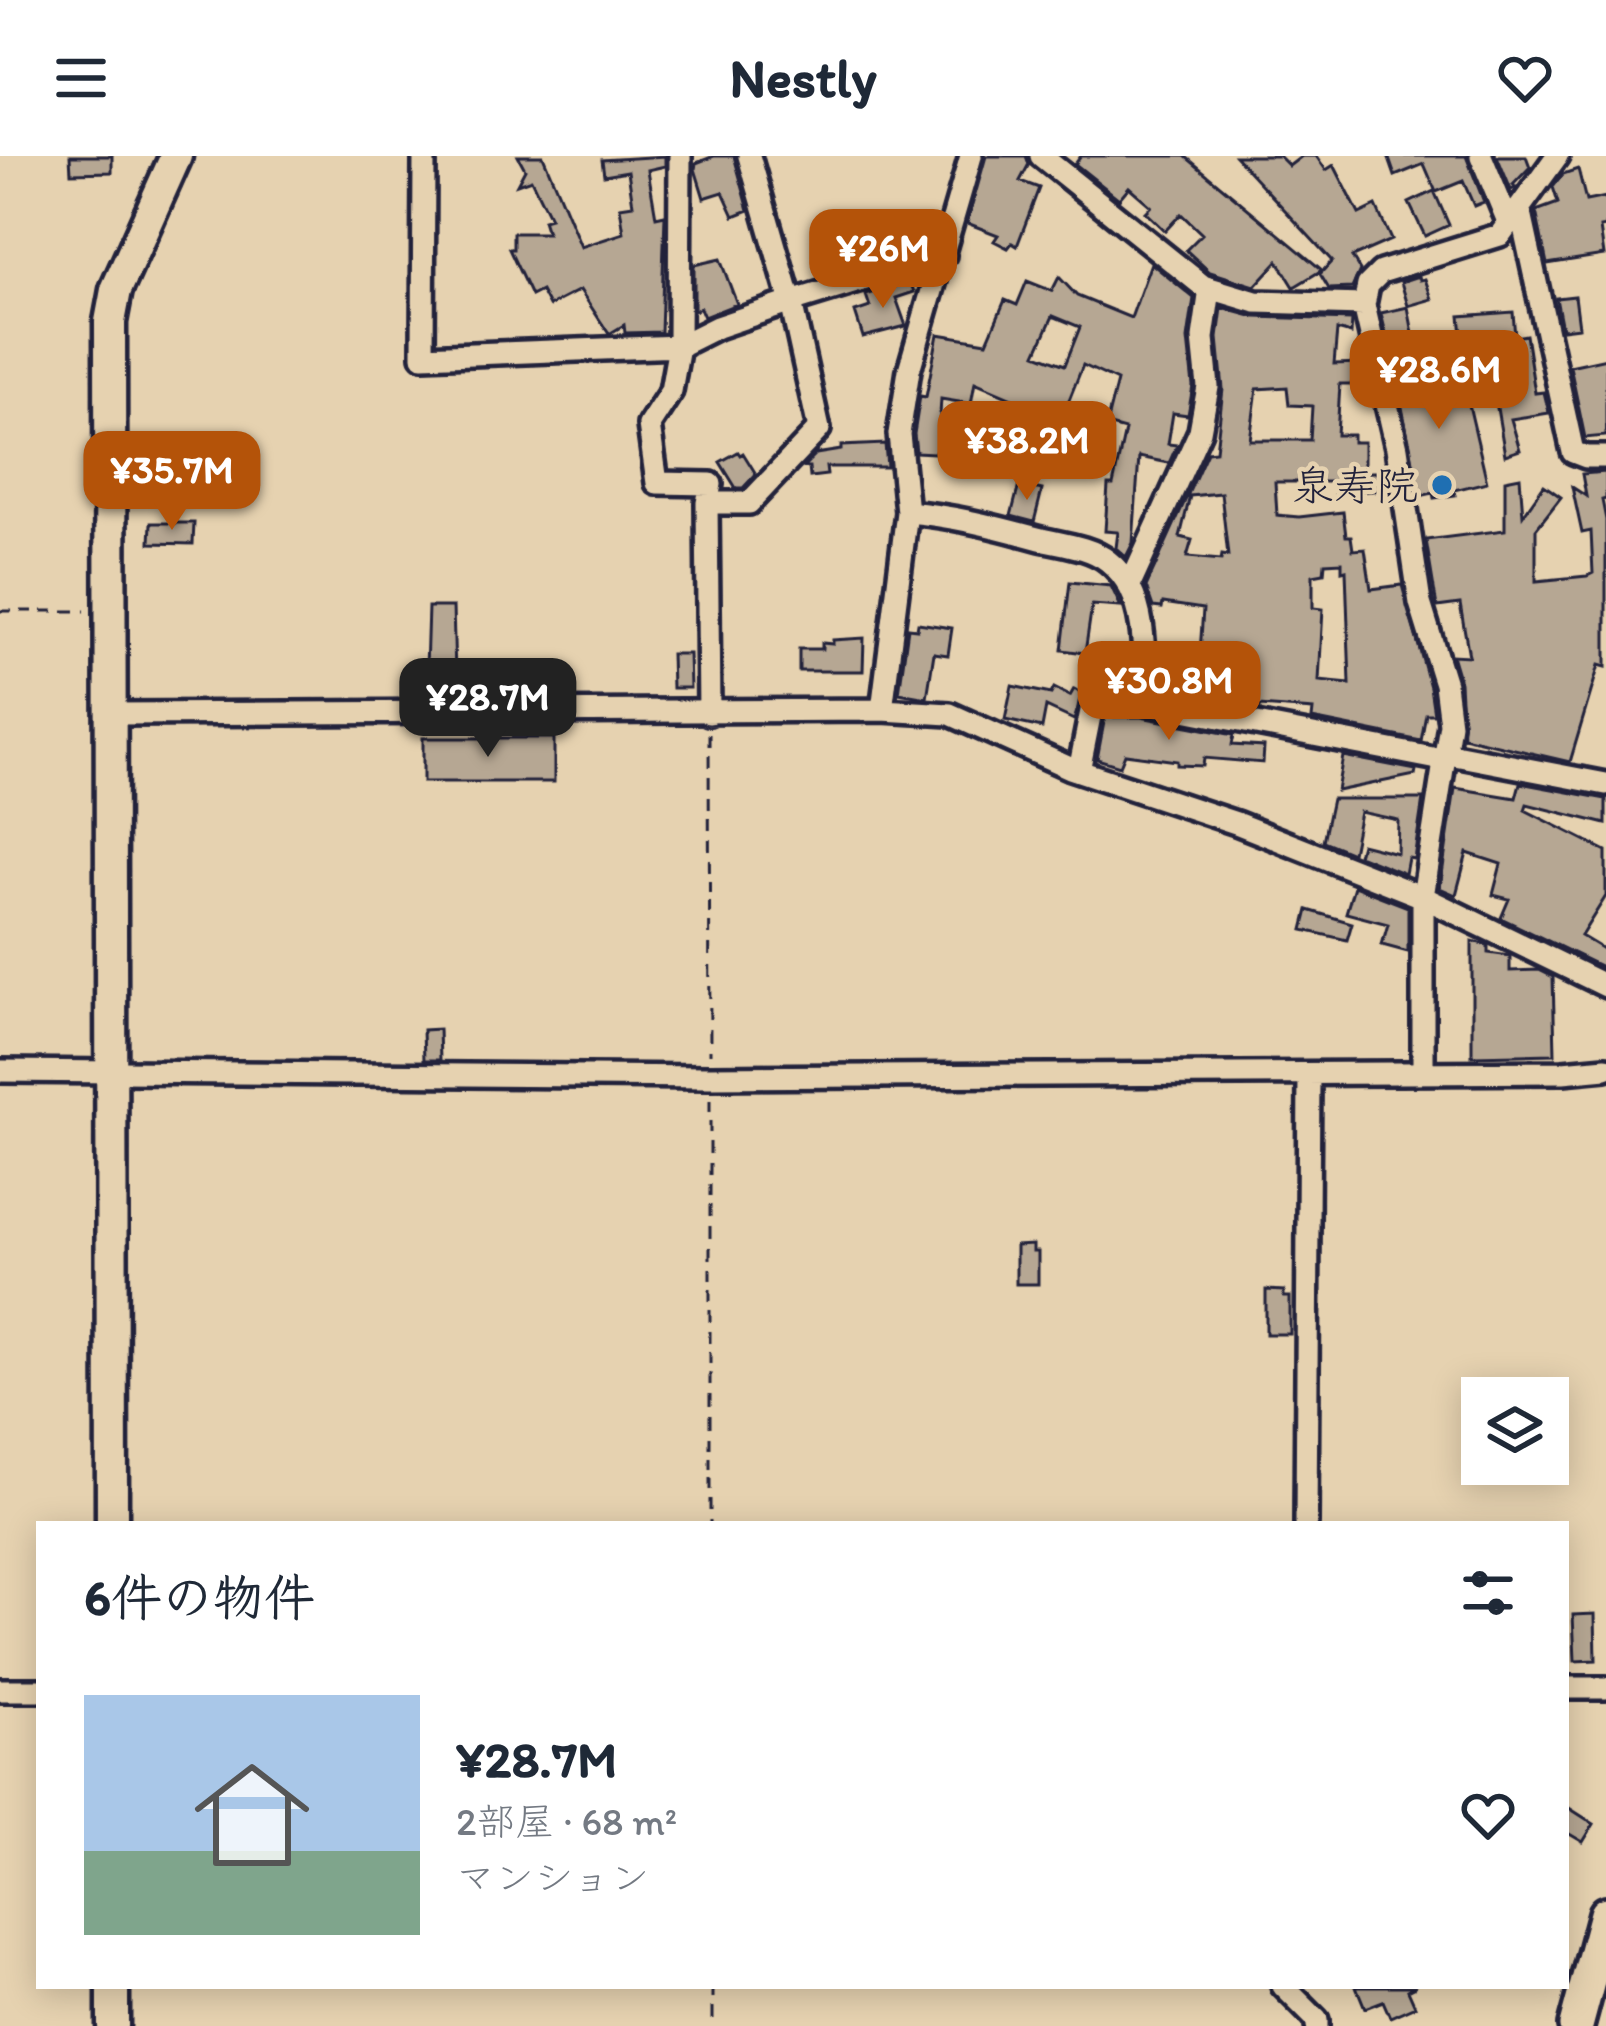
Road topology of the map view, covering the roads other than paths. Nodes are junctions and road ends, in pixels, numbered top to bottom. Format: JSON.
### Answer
{"nodes":[{"id":1,"x":176,"y":156,"type":"edge"},
{"id":2,"x":424,"y":156,"type":"edge"},
{"id":3,"x":680,"y":156,"type":"edge"},
{"id":4,"x":749,"y":156,"type":"edge"},
{"id":5,"x":971,"y":156,"type":"edge"},
{"id":6,"x":1041,"y":156,"type":"edge"},
{"id":7,"x":1481,"y":156,"type":"edge"},
{"id":8,"x":1557,"y":156,"type":"edge"},
{"id":9,"x":1515,"y":217,"type":"junction"},
{"id":10,"x":944,"y":255,"type":"junction"},
{"id":11,"x":1210,"y":289,"type":"junction"},
{"id":12,"x":791,"y":302,"type":"junction"},
{"id":13,"x":1364,"y":305,"type":"junction"},
{"id":14,"x":679,"y":346,"type":"junction"},
{"id":15,"x":1606,"y":458,"type":"edge"},
{"id":16,"x":707,"y":503,"type":"junction"},
{"id":17,"x":908,"y":512,"type":"junction"},
{"id":18,"x":1130,"y":585,"type":"junction"},
{"id":19,"x":1142,"y":702,"type":"junction"},
{"id":20,"x":882,"y":710,"type":"junction"},
{"id":21,"x":710,"y":713,"type":"junction"},
{"id":22,"x":112,"y":714,"type":"junction"},
{"id":23,"x":1443,"y":756,"type":"junction"},
{"id":24,"x":1079,"y":771,"type":"junction"},
{"id":25,"x":1606,"y":784,"type":"edge"},
{"id":26,"x":1424,"y":897,"type":"junction"},
{"id":27,"x":1606,"y":986,"type":"edge"},
{"id":28,"x":1606,"y":1068,"type":"edge"},
{"id":29,"x":0,"y":1071,"type":"edge"},
{"id":30,"x":112,"y":1071,"type":"junction"},
{"id":31,"x":1423,"y":1071,"type":"junction"},
{"id":32,"x":1310,"y":1074,"type":"junction"},
{"id":33,"x":112,"y":1521,"type":"edge"},
{"id":34,"x":1306,"y":1521,"type":"edge"},
{"id":35,"x":1569,"y":1688,"type":"edge"},
{"id":36,"x":1606,"y":1688,"type":"edge"},
{"id":37,"x":0,"y":1690,"type":"edge"},
{"id":38,"x":36,"y":1690,"type":"edge"},
{"id":39,"x":1606,"y":1914,"type":"edge"},
{"id":40,"x":113,"y":1989,"type":"edge"},
{"id":41,"x":1285,"y":1989,"type":"edge"},
{"id":42,"x":113,"y":2026,"type":"edge"},
{"id":43,"x":1317,"y":2026,"type":"edge"},
{"id":44,"x":1576,"y":2026,"type":"edge"}],
"edges":[{"from":1,"to":22,"type":"street"},
{"from":2,"to":14,"type":"street"},
{"from":3,"to":14,"type":"street"},
{"from":4,"to":12,"type":"street"},
{"from":5,"to":10,"type":"street"},
{"from":6,"to":11,"type":"street"},
{"from":7,"to":9,"type":"street"},
{"from":8,"to":9,"type":"street"},
{"from":9,"to":13,"type":"street"},
{"from":9,"to":15,"type":"street"},
{"from":10,"to":12,"type":"street"},
{"from":10,"to":17,"type":"street"},
{"from":11,"to":13,"type":"street"},
{"from":11,"to":18,"type":"street"},
{"from":12,"to":14,"type":"street"},
{"from":12,"to":16,"type":"street"},
{"from":13,"to":23,"type":"street"},
{"from":14,"to":16,"type":"street"},
{"from":16,"to":21,"type":"street"},
{"from":17,"to":18,"type":"street"},
{"from":17,"to":20,"type":"street"},
{"from":18,"to":19,"type":"street"},
{"from":19,"to":23,"type":"street"},
{"from":19,"to":24,"type":"street"},
{"from":20,"to":21,"type":"street"},
{"from":20,"to":24,"type":"street"},
{"from":21,"to":22,"type":"street"},
{"from":22,"to":30,"type":"street"},
{"from":23,"to":25,"type":"street"},
{"from":23,"to":26,"type":"street"},
{"from":24,"to":26,"type":"street"},
{"from":26,"to":27,"type":"street"},
{"from":26,"to":31,"type":"street"},
{"from":28,"to":31,"type":"street"},
{"from":29,"to":30,"type":"street"},
{"from":30,"to":32,"type":"street"},
{"from":30,"to":33,"type":"street"},
{"from":31,"to":32,"type":"street"},
{"from":32,"to":34,"type":"street"},
{"from":35,"to":36,"type":"street"},
{"from":37,"to":38,"type":"street"},
{"from":39,"to":44,"type":"main road"},
{"from":40,"to":42,"type":"street"},
{"from":41,"to":43,"type":"street"}]}
